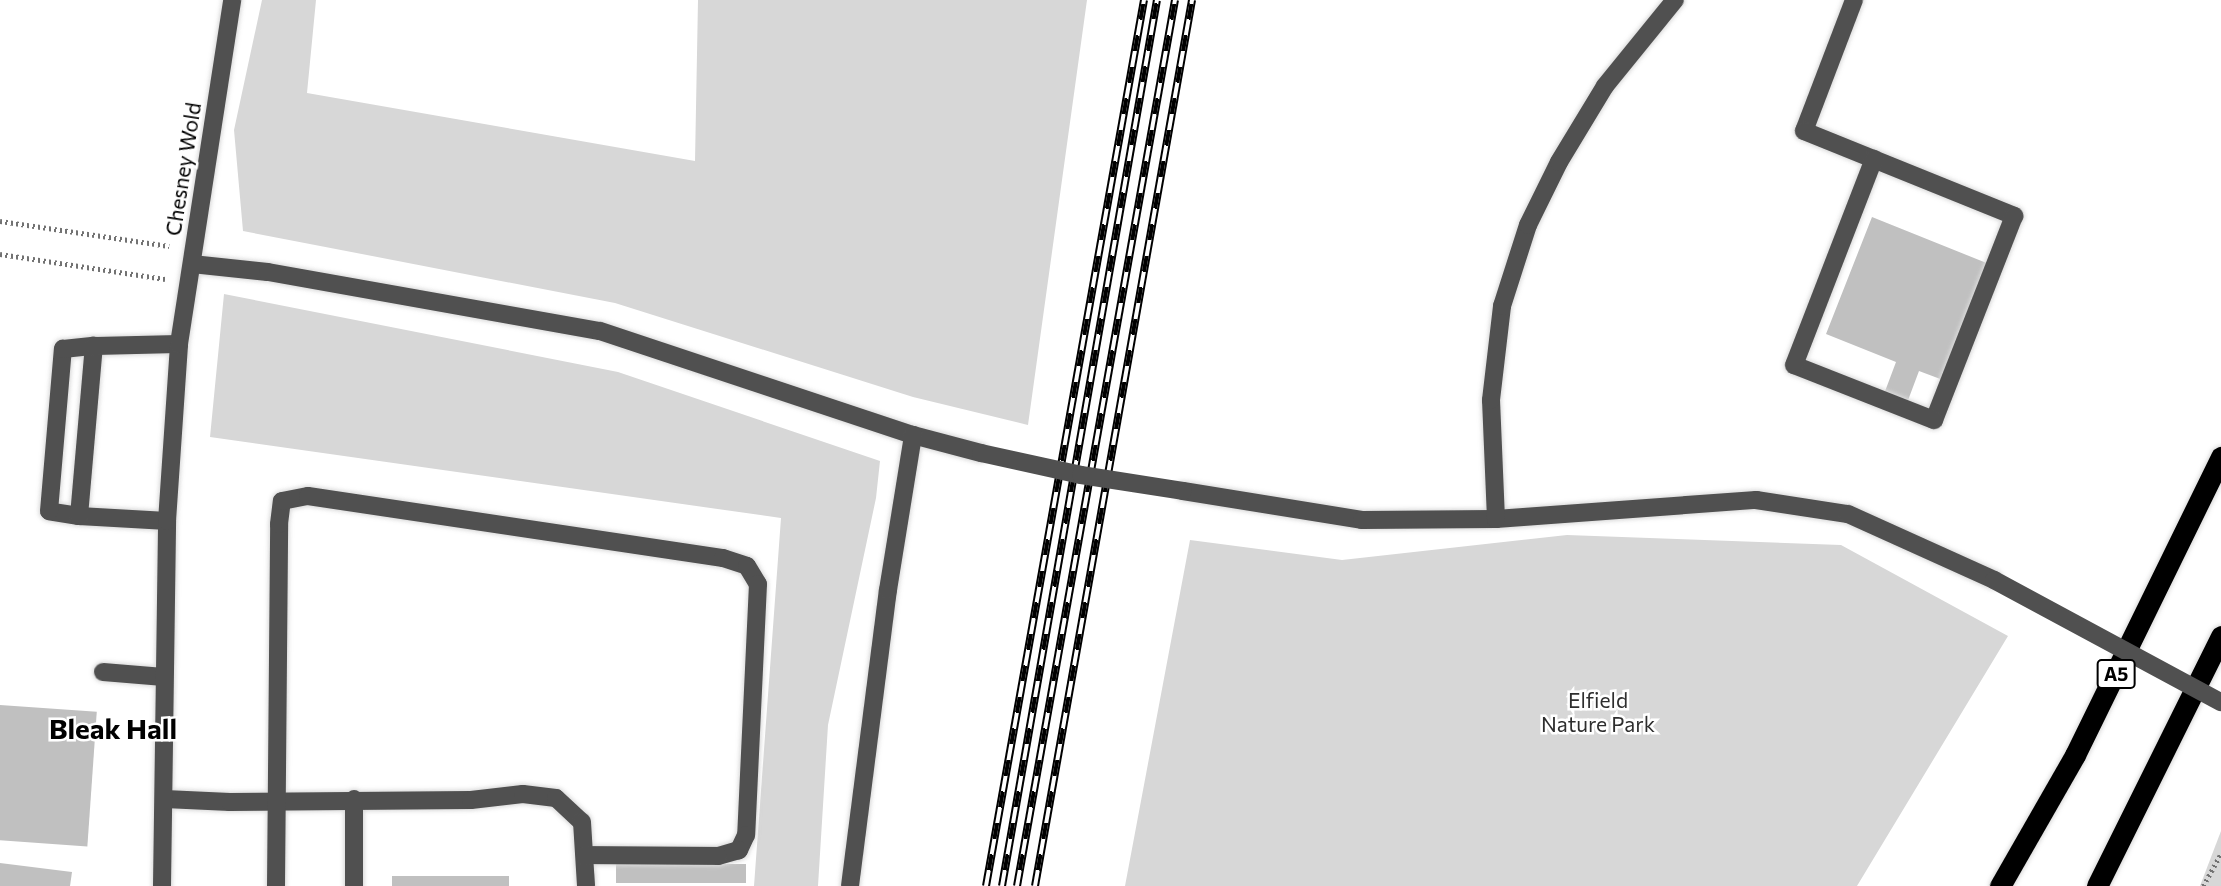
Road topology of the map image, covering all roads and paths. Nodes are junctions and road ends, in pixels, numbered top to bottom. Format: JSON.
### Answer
{"nodes":[{"id":1,"x":232,"y":0,"type":"edge"},
{"id":2,"x":1675,"y":0,"type":"edge"},
{"id":3,"x":1853,"y":0,"type":"edge"},
{"id":4,"x":1874,"y":159,"type":"junction"},
{"id":5,"x":0,"y":222,"type":"edge"},
{"id":6,"x":0,"y":254,"type":"edge"},
{"id":7,"x":192,"y":257,"type":"junction"},
{"id":8,"x":190,"y":283,"type":"junction"},
{"id":9,"x":180,"y":344,"type":"junction"},
{"id":10,"x":94,"y":346,"type":"junction"},
{"id":11,"x":913,"y":435,"type":"junction"},
{"id":12,"x":2221,"y":457,"type":"edge"},
{"id":13,"x":79,"y":516,"type":"junction"},
{"id":14,"x":1496,"y":519,"type":"junction"},
{"id":15,"x":167,"y":521,"type":"junction"},
{"id":16,"x":2221,"y":636,"type":"edge"},
{"id":17,"x":103,"y":672,"type":"dead end"},
{"id":18,"x":163,"y":677,"type":"junction"},
{"id":19,"x":2221,"y":702,"type":"edge"},
{"id":20,"x":164,"y":799,"type":"junction"},
{"id":21,"x":354,"y":799,"type":"junction"},
{"id":22,"x":277,"y":801,"type":"junction"},
{"id":23,"x":2221,"y":854,"type":"edge"},
{"id":24,"x":585,"y":855,"type":"junction"},
{"id":25,"x":162,"y":886,"type":"edge"},
{"id":26,"x":276,"y":886,"type":"edge"},
{"id":27,"x":354,"y":886,"type":"edge"},
{"id":28,"x":586,"y":886,"type":"edge"},
{"id":29,"x":850,"y":886,"type":"edge"},
{"id":30,"x":2000,"y":886,"type":"edge"},
{"id":31,"x":2097,"y":886,"type":"edge"},
{"id":32,"x":2203,"y":886,"type":"edge"}],
"edges":[{"from":1,"to":7,"type":"street","name":"Chesney Wold"},
{"from":2,"to":14,"type":"street"},
{"from":3,"to":4,"type":"street"},
{"from":4,"to":4,"type":"street"},
{"from":5,"to":7,"type":"path"},
{"from":6,"to":8,"type":"path"},
{"from":7,"to":8,"type":"street","name":"Chesney Wold"},
{"from":7,"to":11,"type":"street"},
{"from":8,"to":9,"type":"street","name":"Chesney Wold"},
{"from":9,"to":10,"type":"street"},
{"from":9,"to":15,"type":"street","name":"Chesney Wold"},
{"from":10,"to":13,"type":"street"},
{"from":10,"to":13,"type":"street"},
{"from":11,"to":14,"type":"street","bridge":true},
{"from":11,"to":29,"type":"street"},
{"from":12,"to":30,"type":"highway","number":"A5"},
{"from":13,"to":15,"type":"street"},
{"from":14,"to":19,"type":"street","bridge":true},
{"from":15,"to":18,"type":"street","name":"Chesney Wold"},
{"from":16,"to":31,"type":"highway"},
{"from":17,"to":18,"type":"street"},
{"from":18,"to":20,"type":"street","name":"Chesney Wold"},
{"from":20,"to":22,"type":"street"},
{"from":20,"to":25,"type":"street","name":"Chesney Wold"},
{"from":21,"to":22,"type":"street"},
{"from":21,"to":24,"type":"street"},
{"from":21,"to":27,"type":"street"},
{"from":22,"to":24,"type":"street"},
{"from":22,"to":26,"type":"street"},
{"from":23,"to":32,"type":"path"},
{"from":24,"to":28,"type":"street"}]}
